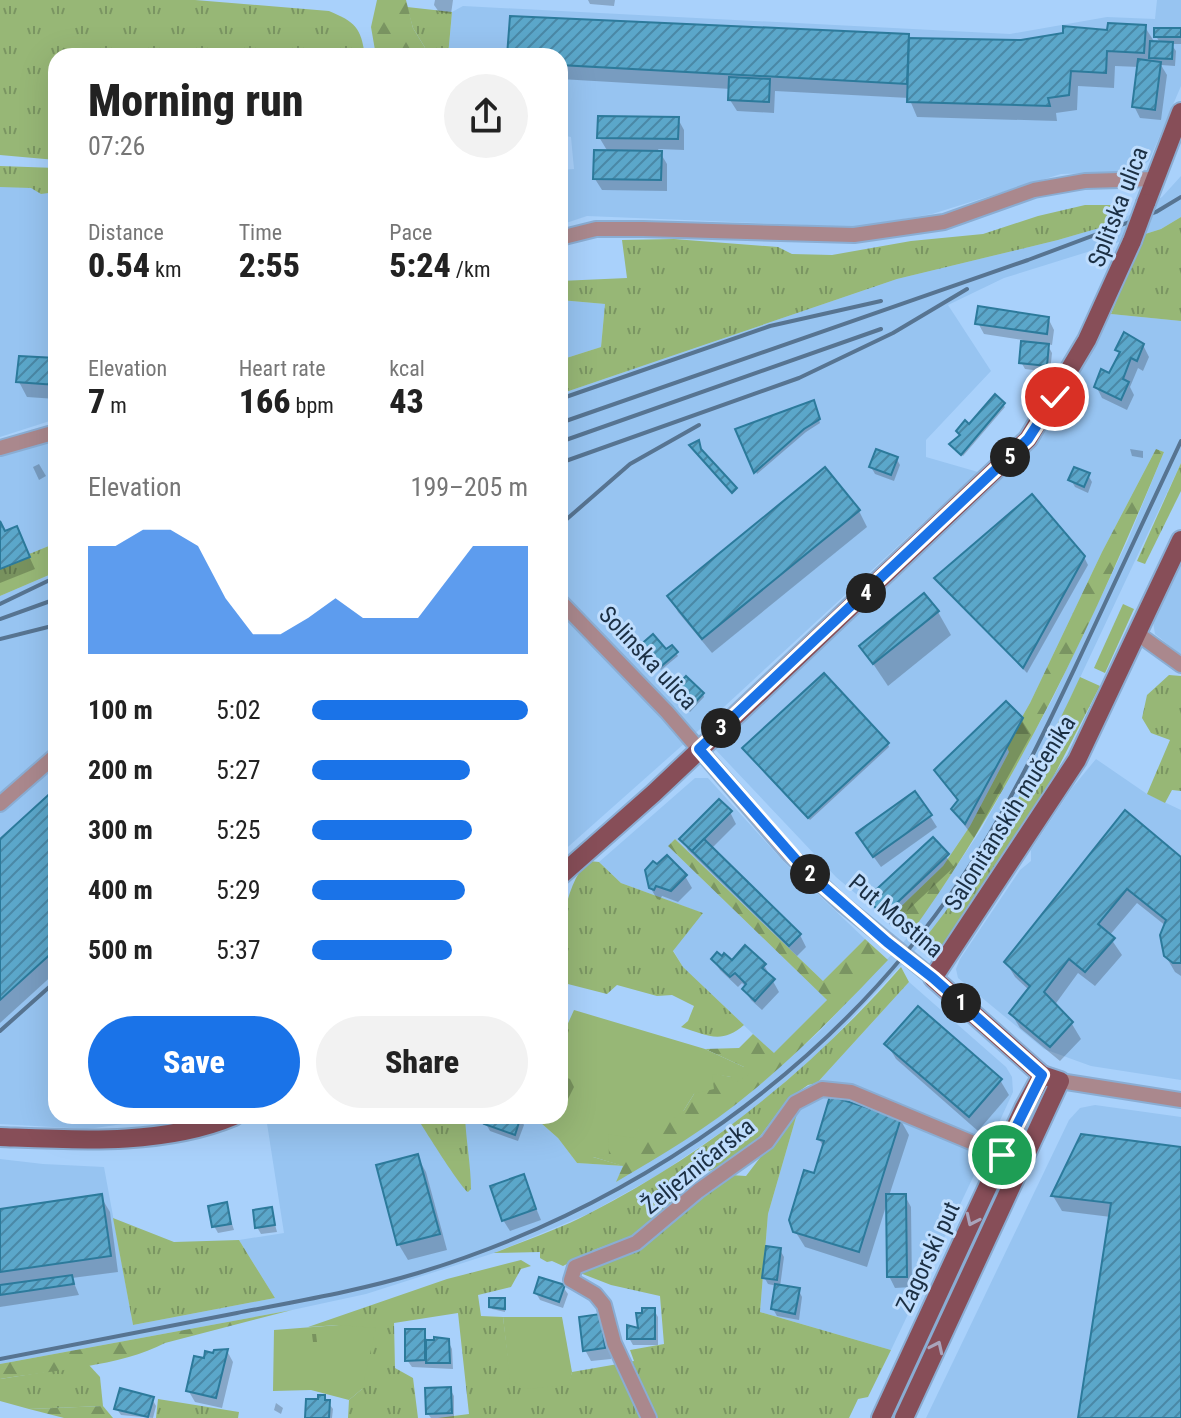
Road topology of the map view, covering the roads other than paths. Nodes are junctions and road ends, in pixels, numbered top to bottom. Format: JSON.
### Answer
{"nodes":[{"id":1,"x":1181,"y":112,"type":"edge"},
{"id":2,"x":1154,"y":179,"type":"junction"},
{"id":3,"x":568,"y":236,"type":"edge"},
{"id":4,"x":1098,"y":319,"type":"joint"},
{"id":5,"x":48,"y":434,"type":"edge"},
{"id":6,"x":0,"y":448,"type":"edge"},
{"id":7,"x":1181,"y":540,"type":"edge"},
{"id":8,"x":568,"y":609,"type":"edge"},
{"id":9,"x":1138,"y":634,"type":"junction"},
{"id":10,"x":1181,"y":665,"type":"edge"},
{"id":11,"x":699,"y":749,"type":"junction"},
{"id":12,"x":48,"y":762,"type":"edge"},
{"id":13,"x":0,"y":804,"type":"edge"},
{"id":14,"x":568,"y":869,"type":"edge"},
{"id":15,"x":933,"y":978,"type":"junction"},
{"id":16,"x":1051,"y":1078,"type":"junction"},
{"id":17,"x":1181,"y":1100,"type":"edge"},
{"id":18,"x":202,"y":1124,"type":"edge"},
{"id":19,"x":0,"y":1137,"type":"edge"},
{"id":20,"x":1002,"y":1155,"type":"junction"},
{"id":21,"x":649,"y":1418,"type":"edge"},
{"id":22,"x":881,"y":1418,"type":"edge"},
{"id":23,"x":904,"y":1418,"type":"edge"}],
"edges":[{"from":1,"to":2,"type":"main road","name":"Splitska ulica"},
{"from":2,"to":3,"type":"street"},
{"from":2,"to":4,"type":"main road","name":"Splitska ulica","bridge":true},
{"from":4,"to":11,"type":"main road","name":"Solinska ulica"},
{"from":5,"to":6,"type":"street"},
{"from":7,"to":9,"type":"main road","name":"Salonitanskih mučenika"},
{"from":8,"to":11,"type":"street","name":"Solinska ulica"},
{"from":9,"to":10,"type":"street"},
{"from":9,"to":15,"type":"main road","name":"Salonitanskih mučenika"},
{"from":11,"to":14,"type":"main road","name":"Solinska ulica"},
{"from":11,"to":15,"type":"street","name":"Put Mostina"},
{"from":12,"to":13,"type":"street"},
{"from":15,"to":16,"type":"main road","name":"Put Mostina"},
{"from":16,"to":17,"type":"street"},
{"from":16,"to":20,"type":"main road","name":"Zagorski put"},
{"from":23,"to":16,"type":"main road","name":"Zagorski put","one_way":true},
{"from":18,"to":19,"type":"main road"},
{"from":20,"to":21,"type":"street","name":"Željezničarska"},
{"from":20,"to":22,"type":"main road","name":"Zagorski put","one_way":true}]}
